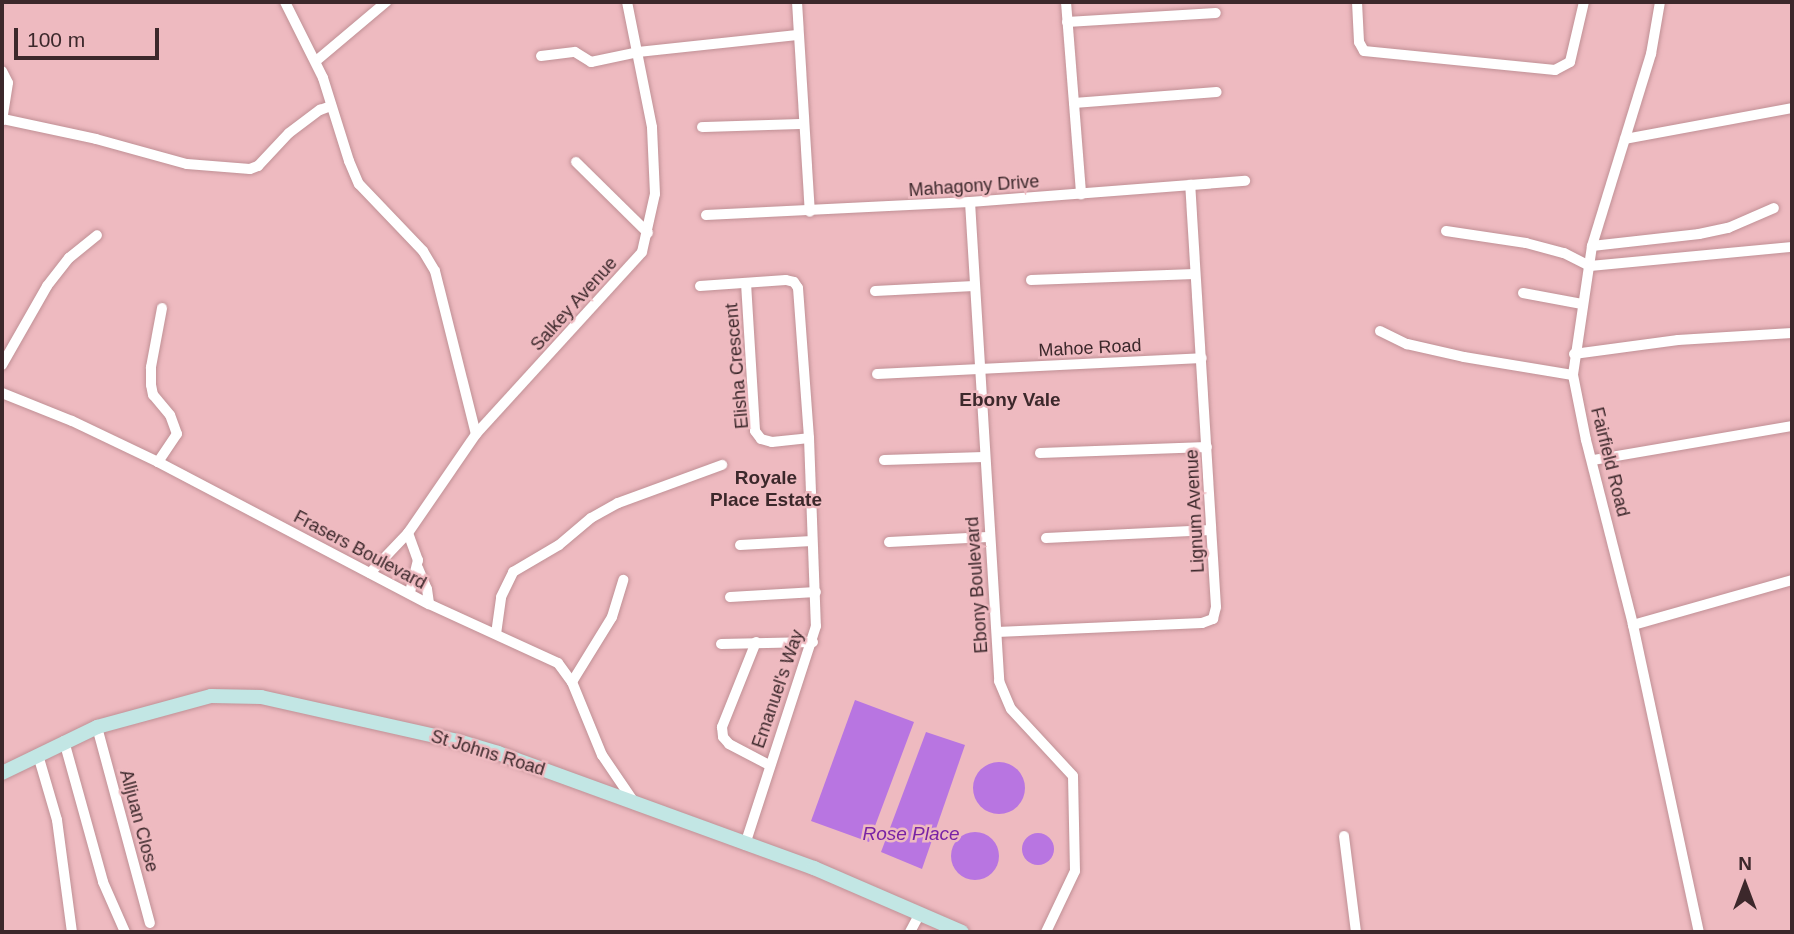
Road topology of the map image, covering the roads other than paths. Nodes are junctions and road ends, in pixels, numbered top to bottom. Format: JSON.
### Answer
{"nodes":[{"id":1,"x":285,"y":2,"type":"edge"},
{"id":2,"x":386,"y":2,"type":"edge"},
{"id":3,"x":627,"y":2,"type":"edge"},
{"id":4,"x":797,"y":2,"type":"edge"},
{"id":5,"x":1066,"y":2,"type":"edge"},
{"id":6,"x":1357,"y":2,"type":"edge"},
{"id":7,"x":1584,"y":2,"type":"edge"},
{"id":8,"x":1660,"y":2,"type":"edge"},
{"id":9,"x":1216,"y":13,"type":"dead end"},
{"id":10,"x":1067,"y":22,"type":"junction"},
{"id":11,"x":797,"y":35,"type":"junction"},
{"id":12,"x":638,"y":52,"type":"junction"},
{"id":13,"x":541,"y":57,"type":"dead end"},
{"id":14,"x":316,"y":61,"type":"junction"},
{"id":15,"x":2,"y":71,"type":"edge"},
{"id":16,"x":1217,"y":92,"type":"dead end"},
{"id":17,"x":1074,"y":103,"type":"junction"},
{"id":18,"x":331,"y":106,"type":"junction"},
{"id":19,"x":1792,"y":108,"type":"edge"},
{"id":20,"x":3,"y":120,"type":"edge"},
{"id":21,"x":803,"y":124,"type":"junction"},
{"id":22,"x":702,"y":127,"type":"dead end"},
{"id":23,"x":1625,"y":139,"type":"junction"},
{"id":24,"x":576,"y":162,"type":"dead end"},
{"id":25,"x":1245,"y":181,"type":"dead end"},
{"id":26,"x":1190,"y":185,"type":"junction"},
{"id":27,"x":1081,"y":194,"type":"junction"},
{"id":28,"x":970,"y":202,"type":"junction"},
{"id":29,"x":1774,"y":208,"type":"dead end"},
{"id":30,"x":810,"y":212,"type":"junction"},
{"id":31,"x":706,"y":215,"type":"dead end"},
{"id":32,"x":1446,"y":230,"type":"dead end"},
{"id":33,"x":648,"y":233,"type":"junction"},
{"id":34,"x":97,"y":235,"type":"dead end"},
{"id":35,"x":1592,"y":246,"type":"junction"},
{"id":36,"x":1792,"y":247,"type":"edge"},
{"id":37,"x":1590,"y":267,"type":"junction"},
{"id":38,"x":1195,"y":274,"type":"junction"},
{"id":39,"x":1031,"y":280,"type":"dead end"},
{"id":40,"x":746,"y":283,"type":"junction"},
{"id":41,"x":700,"y":286,"type":"dead end"},
{"id":42,"x":974,"y":286,"type":"junction"},
{"id":43,"x":874,"y":291,"type":"dead end"},
{"id":44,"x":1523,"y":293,"type":"dead end"},
{"id":45,"x":1582,"y":304,"type":"junction"},
{"id":46,"x":162,"y":308,"type":"dead end"},
{"id":47,"x":1380,"y":331,"type":"dead end"},
{"id":48,"x":1792,"y":333,"type":"edge"},
{"id":49,"x":1574,"y":354,"type":"junction"},
{"id":50,"x":1202,"y":358,"type":"junction"},
{"id":51,"x":2,"y":365,"type":"edge"},
{"id":52,"x":980,"y":369,"type":"junction"},
{"id":53,"x":877,"y":374,"type":"dead end"},
{"id":54,"x":1573,"y":375,"type":"junction"},
{"id":55,"x":2,"y":393,"type":"edge"},
{"id":56,"x":1792,"y":426,"type":"edge"},
{"id":57,"x":476,"y":434,"type":"junction"},
{"id":58,"x":809,"y":438,"type":"junction"},
{"id":59,"x":1207,"y":447,"type":"junction"},
{"id":60,"x":1040,"y":453,"type":"dead end"},
{"id":61,"x":984,"y":457,"type":"junction"},
{"id":62,"x":884,"y":460,"type":"dead end"},
{"id":63,"x":1593,"y":460,"type":"junction"},
{"id":64,"x":158,"y":461,"type":"junction"},
{"id":65,"x":722,"y":465,"type":"dead end"},
{"id":66,"x":1211,"y":530,"type":"junction"},
{"id":67,"x":408,"y":533,"type":"junction"},
{"id":68,"x":988,"y":537,"type":"junction"},
{"id":69,"x":1046,"y":538,"type":"dead end"},
{"id":70,"x":812,"y":541,"type":"junction"},
{"id":71,"x":889,"y":542,"type":"dead end"},
{"id":72,"x":740,"y":545,"type":"dead end"},
{"id":73,"x":418,"y":568,"type":"junction"},
{"id":74,"x":370,"y":573,"type":"junction"},
{"id":75,"x":623,"y":580,"type":"dead end"},
{"id":76,"x":1792,"y":580,"type":"edge"},
{"id":77,"x":410,"y":592,"type":"junction"},
{"id":78,"x":816,"y":592,"type":"junction"},
{"id":79,"x":730,"y":597,"type":"dead end"},
{"id":80,"x":429,"y":604,"type":"junction"},
{"id":81,"x":1633,"y":625,"type":"junction"},
{"id":82,"x":997,"y":632,"type":"junction"},
{"id":83,"x":496,"y":634,"type":"junction"},
{"id":84,"x":756,"y":642,"type":"junction"},
{"id":85,"x":813,"y":642,"type":"junction"},
{"id":86,"x":721,"y":644,"type":"dead end"},
{"id":87,"x":572,"y":682,"type":"junction"},
{"id":88,"x":97,"y":727,"type":"junction"},
{"id":89,"x":64,"y":741,"type":"junction"},
{"id":90,"x":38,"y":755,"type":"junction"},
{"id":91,"x":769,"y":765,"type":"junction"},
{"id":92,"x":2,"y":773,"type":"edge"},
{"id":93,"x":637,"y":805,"type":"junction"},
{"id":94,"x":1344,"y":836,"type":"dead end"},
{"id":95,"x":745,"y":845,"type":"junction"},
{"id":96,"x":919,"y":915,"type":"junction"},
{"id":97,"x":150,"y":923,"type":"dead end"},
{"id":98,"x":72,"y":932,"type":"edge"},
{"id":99,"x":125,"y":932,"type":"edge"},
{"id":100,"x":910,"y":932,"type":"edge"},
{"id":101,"x":962,"y":932,"type":"edge"},
{"id":102,"x":1046,"y":932,"type":"edge"},
{"id":103,"x":1356,"y":932,"type":"edge"},
{"id":104,"x":1699,"y":932,"type":"edge"}],
"edges":[{"from":1,"to":14,"type":"street"},
{"from":2,"to":14,"type":"street"},
{"from":3,"to":12,"type":"street","name":"Salkey Avenue"},
{"from":4,"to":11,"type":"street"},
{"from":5,"to":10,"type":"street"},
{"from":6,"to":7,"type":"street"},
{"from":8,"to":23,"type":"street","name":"Fairfield Road"},
{"from":9,"to":10,"type":"street"},
{"from":10,"to":17,"type":"street"},
{"from":11,"to":12,"type":"street"},
{"from":11,"to":21,"type":"street"},
{"from":12,"to":13,"type":"street"},
{"from":12,"to":33,"type":"street","name":"Salkey Avenue"},
{"from":14,"to":18,"type":"street"},
{"from":15,"to":20,"type":"street"},
{"from":16,"to":17,"type":"street"},
{"from":17,"to":27,"type":"street"},
{"from":18,"to":20,"type":"street"},
{"from":18,"to":57,"type":"street"},
{"from":19,"to":23,"type":"street"},
{"from":21,"to":22,"type":"street"},
{"from":21,"to":30,"type":"street"},
{"from":23,"to":35,"type":"street","name":"Fairfield Road"},
{"from":24,"to":33,"type":"street"},
{"from":25,"to":26,"type":"street","name":"Mahagony Drive"},
{"from":26,"to":27,"type":"street","name":"Mahagony Drive"},
{"from":26,"to":38,"type":"street","name":"Lignum Avenue"},
{"from":27,"to":28,"type":"street","name":"Mahagony Drive"},
{"from":28,"to":30,"type":"street","name":"Mahagony Drive"},
{"from":28,"to":42,"type":"street","name":"Ebony Boulevard"},
{"from":29,"to":35,"type":"street"},
{"from":30,"to":31,"type":"street","name":"Mahagony Drive"},
{"from":32,"to":37,"type":"street"},
{"from":33,"to":57,"type":"street","name":"Salkey Avenue"},
{"from":34,"to":51,"type":"street"},
{"from":35,"to":37,"type":"street","name":"Fairfield Road"},
{"from":36,"to":37,"type":"street"},
{"from":37,"to":45,"type":"street","name":"Fairfield Road"},
{"from":38,"to":39,"type":"street"},
{"from":38,"to":50,"type":"street","name":"Lignum Avenue"},
{"from":40,"to":41,"type":"street"},
{"from":40,"to":58,"type":"street","name":"Emanuel's Way"},
{"from":40,"to":58,"type":"street","name":"Elisha Crescent"},
{"from":42,"to":43,"type":"street"},
{"from":42,"to":52,"type":"street","name":"Ebony Boulevard"},
{"from":44,"to":45,"type":"street"},
{"from":45,"to":49,"type":"street","name":"Fairfield Road"},
{"from":46,"to":64,"type":"street"},
{"from":47,"to":54,"type":"street"},
{"from":48,"to":49,"type":"street"},
{"from":49,"to":54,"type":"street","name":"Fairfield Road"},
{"from":50,"to":52,"type":"street","name":"Mahoe Road"},
{"from":50,"to":59,"type":"street","name":"Lignum Avenue"},
{"from":52,"to":53,"type":"street","name":"Mahoe Road"},
{"from":52,"to":61,"type":"street","name":"Ebony Boulevard"},
{"from":54,"to":63,"type":"street","name":"Fairfield Road"},
{"from":55,"to":64,"type":"street","name":"Frasers Boulevard"},
{"from":56,"to":63,"type":"street"},
{"from":57,"to":67,"type":"street","name":"Salkey Avenue"},
{"from":58,"to":70,"type":"street","name":"Emanuel's Way"},
{"from":59,"to":60,"type":"street"},
{"from":59,"to":66,"type":"street","name":"Lignum Avenue"},
{"from":61,"to":62,"type":"street"},
{"from":61,"to":68,"type":"street","name":"Ebony Boulevard"},
{"from":63,"to":81,"type":"street","name":"Fairfield Road"},
{"from":64,"to":74,"type":"street","name":"Frasers Boulevard"},
{"from":65,"to":83,"type":"street"},
{"from":66,"to":69,"type":"street"},
{"from":66,"to":82,"type":"street","name":"Lignum Avenue"},
{"from":67,"to":73,"type":"street"},
{"from":67,"to":74,"type":"street","name":"Salkey Avenue"},
{"from":68,"to":71,"type":"street"},
{"from":68,"to":82,"type":"street","name":"Ebony Boulevard"},
{"from":70,"to":72,"type":"street"},
{"from":70,"to":78,"type":"street","name":"Emanuel's Way"},
{"from":73,"to":77,"type":"street"},
{"from":73,"to":80,"type":"street"},
{"from":74,"to":77,"type":"street","name":"Frasers Boulevard"},
{"from":75,"to":87,"type":"street"},
{"from":76,"to":81,"type":"street"},
{"from":77,"to":80,"type":"street","name":"Frasers Boulevard"},
{"from":78,"to":79,"type":"street"},
{"from":78,"to":85,"type":"street","name":"Emanuel's Way"},
{"from":80,"to":83,"type":"street","name":"Frasers Boulevard"},
{"from":81,"to":104,"type":"street","name":"Fairfield Road"},
{"from":82,"to":102,"type":"street","name":"Ebony Boulevard"},
{"from":83,"to":87,"type":"street","name":"Frasers Boulevard"},
{"from":84,"to":85,"type":"street"},
{"from":84,"to":86,"type":"street"},
{"from":84,"to":91,"type":"street"},
{"from":85,"to":91,"type":"street","name":"Emanuel's Way"},
{"from":87,"to":93,"type":"street","name":"Frasers Boulevard"},
{"from":88,"to":89,"type":"main road","name":"St Johns Road"},
{"from":88,"to":93,"type":"main road","name":"St Johns Road"},
{"from":88,"to":97,"type":"street","name":"Alljuan Close"},
{"from":89,"to":90,"type":"main road","name":"St Johns Road"},
{"from":89,"to":99,"type":"street"},
{"from":90,"to":92,"type":"main road","name":"St Johns Road"},
{"from":90,"to":98,"type":"street"},
{"from":91,"to":95,"type":"street","name":"Emanuel's Way"},
{"from":93,"to":95,"type":"main road","name":"St Johns Road"},
{"from":94,"to":103,"type":"street"},
{"from":95,"to":96,"type":"main road","name":"St Johns Road"},
{"from":96,"to":100,"type":"street"},
{"from":96,"to":101,"type":"main road","name":"St Johns Road"}]}
